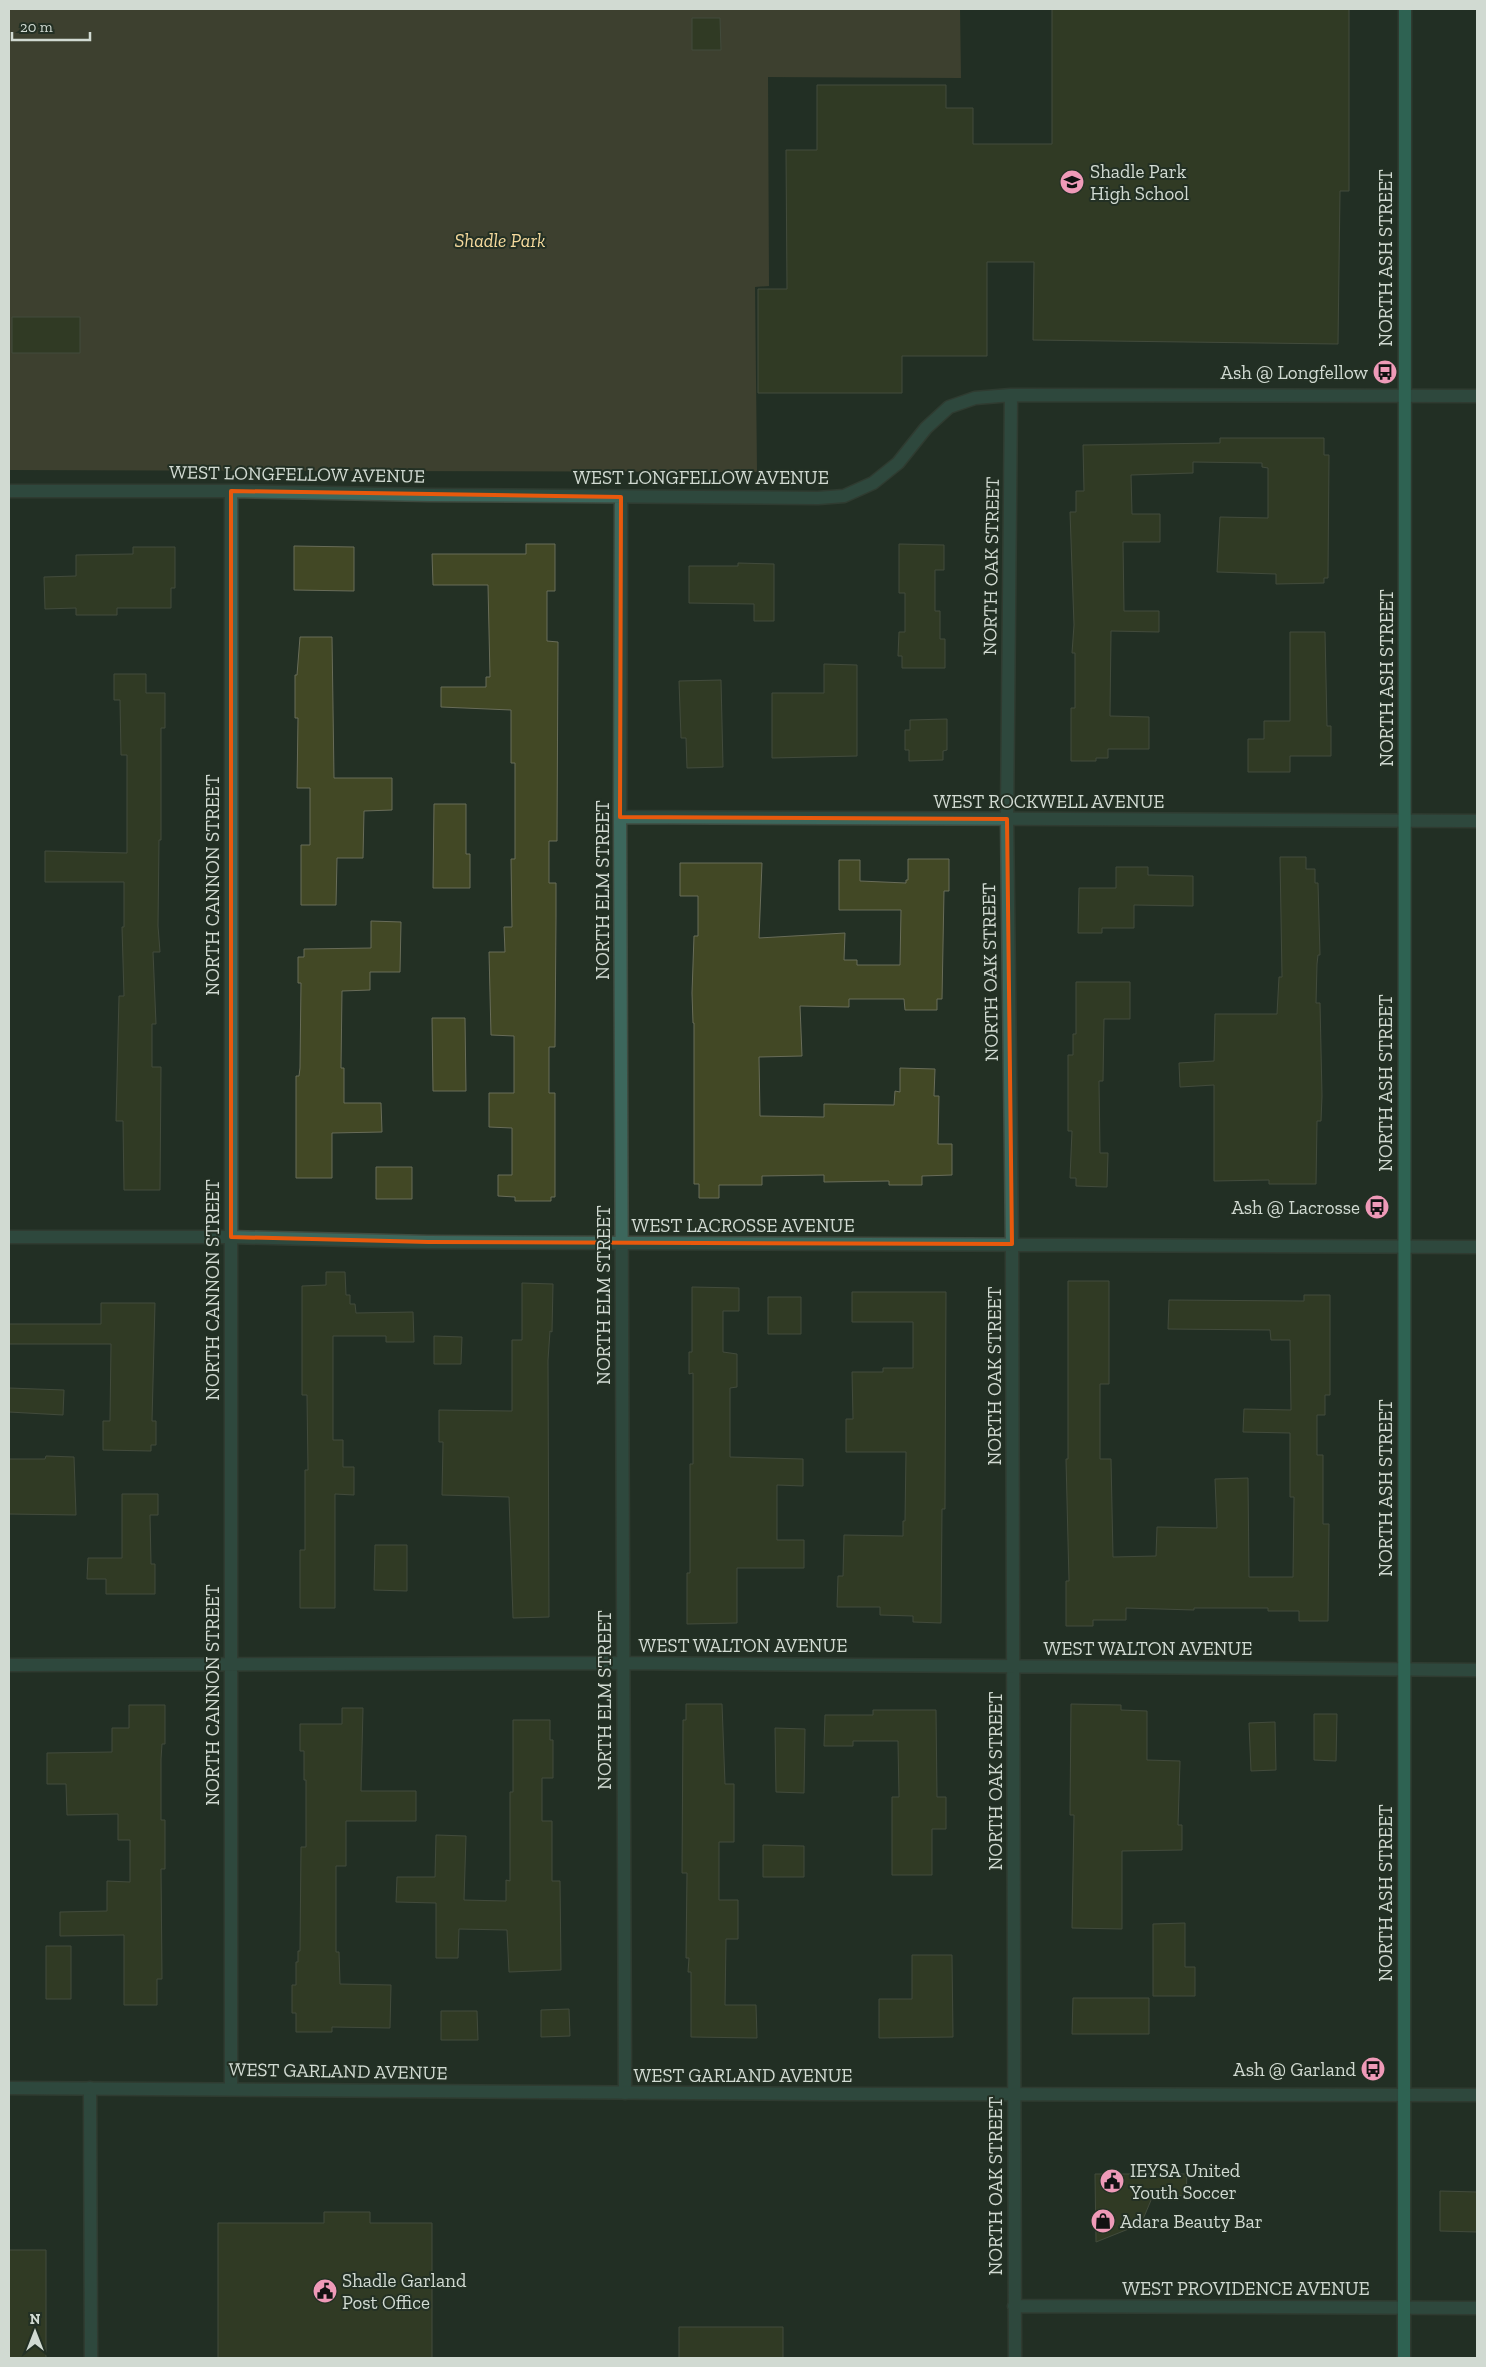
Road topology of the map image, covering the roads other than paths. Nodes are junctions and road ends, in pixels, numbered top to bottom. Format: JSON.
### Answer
{"nodes":[{"id":1,"x":1405,"y":9,"type":"edge"},
{"id":2,"x":1011,"y":394,"type":"junction"},
{"id":3,"x":1403,"y":396,"type":"junction"},
{"id":4,"x":1477,"y":396,"type":"edge"},
{"id":5,"x":9,"y":491,"type":"edge"},
{"id":6,"x":231,"y":491,"type":"junction"},
{"id":7,"x":621,"y":497,"type":"junction"},
{"id":8,"x":620,"y":817,"type":"junction"},
{"id":9,"x":1007,"y":819,"type":"junction"},
{"id":10,"x":1405,"y":821,"type":"junction"},
{"id":11,"x":1477,"y":821,"type":"edge"},
{"id":12,"x":9,"y":1237,"type":"edge"},
{"id":13,"x":231,"y":1237,"type":"junction"},
{"id":14,"x":622,"y":1243,"type":"junction"},
{"id":15,"x":1012,"y":1244,"type":"junction"},
{"id":16,"x":1403,"y":1247,"type":"junction"},
{"id":17,"x":1477,"y":1247,"type":"edge"},
{"id":18,"x":623,"y":1663,"type":"junction"},
{"id":19,"x":9,"y":1665,"type":"edge"},
{"id":20,"x":231,"y":1665,"type":"junction"},
{"id":21,"x":1013,"y":1666,"type":"junction"},
{"id":22,"x":1405,"y":1670,"type":"junction"},
{"id":23,"x":1477,"y":1670,"type":"edge"},
{"id":24,"x":9,"y":2088,"type":"edge"},
{"id":25,"x":90,"y":2088,"type":"junction"},
{"id":26,"x":231,"y":2088,"type":"junction"},
{"id":27,"x":625,"y":2093,"type":"junction"},
{"id":28,"x":1014,"y":2095,"type":"junction"},
{"id":29,"x":1403,"y":2095,"type":"junction"},
{"id":30,"x":1477,"y":2095,"type":"edge"},
{"id":31,"x":1014,"y":2306,"type":"junction"},
{"id":32,"x":1404,"y":2308,"type":"junction"},
{"id":33,"x":1477,"y":2308,"type":"edge"},
{"id":34,"x":91,"y":2358,"type":"edge"},
{"id":35,"x":1015,"y":2358,"type":"edge"},
{"id":36,"x":1404,"y":2358,"type":"edge"}],
"edges":[{"from":1,"to":3,"type":"main road","name":"NORTH ASH STREET"},
{"from":2,"to":3,"type":"street","name":"WEST LONGFELLOW AVENUE"},
{"from":2,"to":7,"type":"street","name":"WEST LONGFELLOW AVENUE"},
{"from":2,"to":9,"type":"street","name":"NORTH OAK STREET"},
{"from":3,"to":4,"type":"street","name":"WEST LONGFELLOW AVENUE"},
{"from":3,"to":10,"type":"main road","name":"NORTH ASH STREET"},
{"from":5,"to":6,"type":"street","name":"WEST LONGFELLOW AVENUE"},
{"from":6,"to":7,"type":"street","name":"WEST LONGFELLOW AVENUE"},
{"from":6,"to":13,"type":"street","name":"NORTH CANNON STREET"},
{"from":7,"to":8,"type":"street","name":"NORTH ELM STREET"},
{"from":8,"to":9,"type":"street","name":"WEST ROCKWELL AVENUE"},
{"from":8,"to":14,"type":"street","name":"NORTH ELM STREET"},
{"from":9,"to":10,"type":"street","name":"WEST ROCKWELL AVENUE"},
{"from":9,"to":15,"type":"street","name":"NORTH OAK STREET"},
{"from":10,"to":11,"type":"street","name":"WEST ROCKWELL AVENUE"},
{"from":10,"to":16,"type":"main road","name":"NORTH ASH STREET"},
{"from":12,"to":13,"type":"street","name":"WEST LACROSSE AVENUE"},
{"from":13,"to":14,"type":"street","name":"WEST LACROSSE AVENUE"},
{"from":13,"to":20,"type":"street","name":"NORTH CANNON STREET"},
{"from":14,"to":15,"type":"street","name":"WEST LACROSSE AVENUE"},
{"from":14,"to":18,"type":"street","name":"NORTH ELM STREET"},
{"from":15,"to":16,"type":"street","name":"WEST LACROSSE AVENUE"},
{"from":15,"to":21,"type":"street","name":"NORTH OAK STREET"},
{"from":16,"to":17,"type":"street","name":"WEST LACROSSE AVENUE"},
{"from":16,"to":22,"type":"main road","name":"NORTH ASH STREET"},
{"from":18,"to":20,"type":"street","name":"WEST WALTON AVENUE"},
{"from":18,"to":21,"type":"street","name":"WEST WALTON AVENUE"},
{"from":18,"to":27,"type":"street","name":"NORTH ELM STREET"},
{"from":19,"to":20,"type":"street","name":"WEST WALTON AVENUE"},
{"from":20,"to":26,"type":"street","name":"NORTH CANNON STREET"},
{"from":21,"to":22,"type":"street","name":"WEST WALTON AVENUE"},
{"from":21,"to":28,"type":"street","name":"NORTH OAK STREET"},
{"from":22,"to":23,"type":"street","name":"WEST WALTON AVENUE"},
{"from":22,"to":29,"type":"main road","name":"NORTH ASH STREET"},
{"from":24,"to":25,"type":"street","name":"WEST GARLAND AVENUE"},
{"from":25,"to":26,"type":"street","name":"WEST GARLAND AVENUE"},
{"from":25,"to":34,"type":"street"},
{"from":26,"to":27,"type":"street","name":"WEST GARLAND AVENUE"},
{"from":27,"to":28,"type":"street","name":"WEST GARLAND AVENUE"},
{"from":28,"to":29,"type":"street","name":"WEST GARLAND AVENUE"},
{"from":28,"to":31,"type":"street","name":"NORTH OAK STREET"},
{"from":29,"to":30,"type":"street","name":"WEST GARLAND AVENUE"},
{"from":29,"to":32,"type":"main road","name":"NORTH ASH STREET"},
{"from":31,"to":32,"type":"street","name":"WEST PROVIDENCE AVENUE"},
{"from":31,"to":35,"type":"street","name":"NORTH OAK STREET"},
{"from":32,"to":33,"type":"street","name":"WEST PROVIDENCE AVENUE"},
{"from":32,"to":36,"type":"main road","name":"NORTH ASH STREET"}]}
